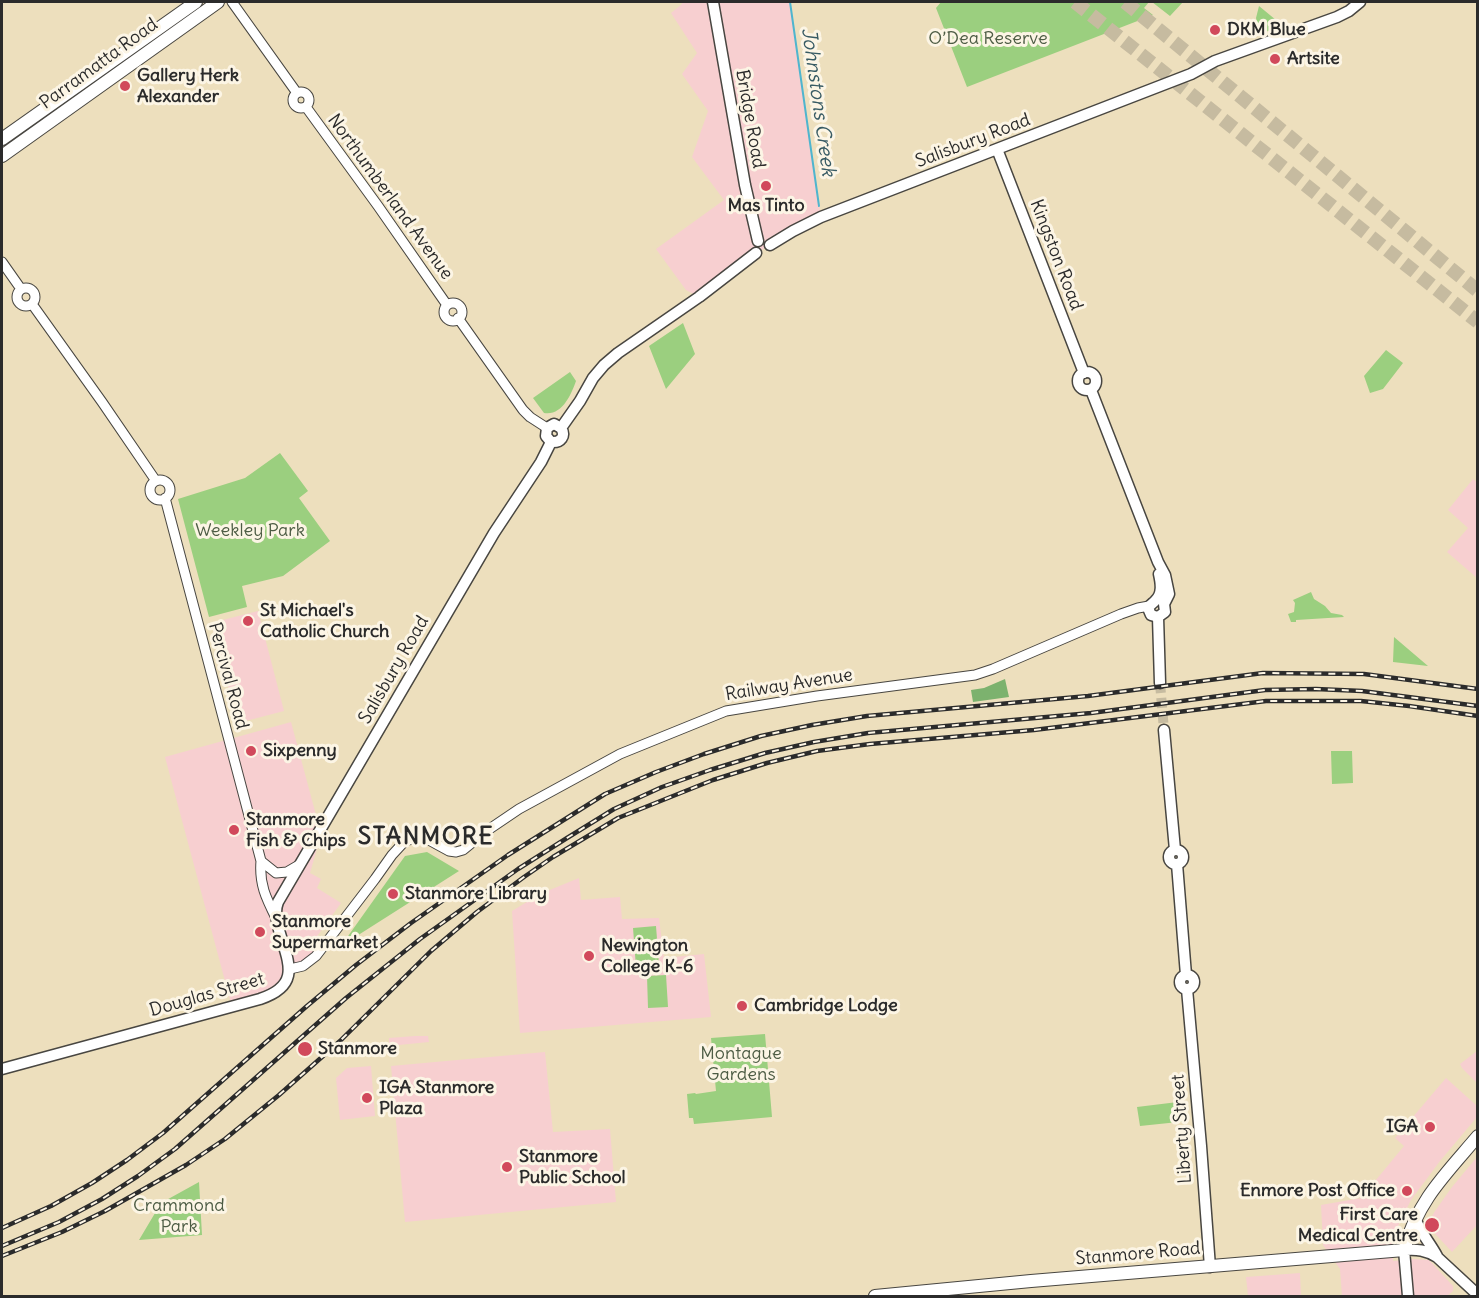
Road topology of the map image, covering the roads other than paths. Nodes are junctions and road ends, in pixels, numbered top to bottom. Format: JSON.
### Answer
{"nodes":[{"id":1,"x":196,"y":2,"type":"edge"},
{"id":2,"x":218,"y":2,"type":"edge"},
{"id":3,"x":232,"y":2,"type":"edge"},
{"id":4,"x":713,"y":2,"type":"edge"},
{"id":5,"x":1360,"y":2,"type":"edge"},
{"id":6,"x":1369,"y":2,"type":"edge"},
{"id":7,"x":1191,"y":74,"type":"junction"},
{"id":8,"x":2,"y":139,"type":"edge"},
{"id":9,"x":997,"y":149,"type":"junction"},
{"id":10,"x":2,"y":156,"type":"edge"},
{"id":11,"x":758,"y":241,"type":"junction"},
{"id":12,"x":770,"y":245,"type":"junction"},
{"id":13,"x":756,"y":254,"type":"junction"},
{"id":14,"x":2,"y":262,"type":"edge"},
{"id":15,"x":547,"y":428,"type":"junction"},
{"id":16,"x":561,"y":428,"type":"junction"},
{"id":17,"x":552,"y":442,"type":"junction"},
{"id":18,"x":156,"y":481,"type":"junction"},
{"id":19,"x":165,"y":498,"type":"junction"},
{"id":20,"x":1156,"y":604,"type":"junction"},
{"id":21,"x":1160,"y":683,"type":"tunnel mouth"},
{"id":22,"x":1164,"y":730,"type":"tunnel mouth"},
{"id":23,"x":456,"y":852,"type":"joint"},
{"id":24,"x":261,"y":861,"type":"junction"},
{"id":25,"x":299,"y":865,"type":"junction"},
{"id":26,"x":276,"y":918,"type":"junction"},
{"id":27,"x":291,"y":969,"type":"junction"},
{"id":28,"x":2,"y":1069,"type":"edge"},
{"id":29,"x":1478,"y":1136,"type":"edge"},
{"id":30,"x":1415,"y":1218,"type":"junction"},
{"id":31,"x":1404,"y":1250,"type":"junction"},
{"id":32,"x":1437,"y":1257,"type":"junction"},
{"id":33,"x":1209,"y":1267,"type":"junction"},
{"id":34,"x":1478,"y":1295,"type":"edge"},
{"id":35,"x":875,"y":1296,"type":"edge"},
{"id":36,"x":1408,"y":1296,"type":"edge"}],
"edges":[{"from":1,"to":8,"type":"highway","name":"Parramatta Road"},
{"from":2,"to":10,"type":"highway","name":"Parramatta Road"},
{"from":3,"to":15,"type":"street","name":"Northumberland Avenue"},
{"from":4,"to":11,"type":"main road","name":"Bridge Road"},
{"from":5,"to":7,"type":"main road","name":"Salisbury Road"},
{"from":6,"to":7,"type":"main road","name":"Salisbury Road"},
{"from":7,"to":9,"type":"main road","name":"Salisbury Road"},
{"from":9,"to":12,"type":"main road","name":"Salisbury Road"},
{"from":9,"to":20,"type":"main road","name":"Kingston Road"},
{"from":11,"to":12,"type":"main road"},
{"from":11,"to":13,"type":"main road"},
{"from":12,"to":13,"type":"main road"},
{"from":13,"to":16,"type":"main road"},
{"from":14,"to":18,"type":"street"},
{"from":15,"to":16,"type":"main road"},
{"from":15,"to":17,"type":"main road"},
{"from":16,"to":17,"type":"main road"},
{"from":17,"to":25,"type":"main road","name":"Salisbury Road"},
{"from":18,"to":19,"type":"street"},
{"from":18,"to":19,"type":"street"},
{"from":19,"to":24,"type":"street","name":"Percival Road"},
{"from":20,"to":21,"type":"main road"},
{"from":20,"to":23,"type":"street","name":"Railway Avenue"},
{"from":22,"to":33,"type":"main road","name":"Liberty Street"},
{"from":23,"to":27,"type":"street","name":"Douglas Street"},
{"from":24,"to":25,"type":"street"},
{"from":24,"to":26,"type":"street","name":"Percival Road"},
{"from":25,"to":26,"type":"main road","name":"Salisbury Road"},
{"from":26,"to":27,"type":"main road","name":"Percival Road"},
{"from":27,"to":28,"type":"main road","name":"Douglas Street"},
{"from":29,"to":30,"type":"highway"},
{"from":30,"to":31,"type":"highway"},
{"from":30,"to":32,"type":"main road"},
{"from":31,"to":32,"type":"main road"},
{"from":31,"to":33,"type":"highway","name":"Stanmore Road"},
{"from":31,"to":36,"type":"main road"},
{"from":32,"to":34,"type":"main road"},
{"from":33,"to":35,"type":"highway","name":"Stanmore Road"}]}
